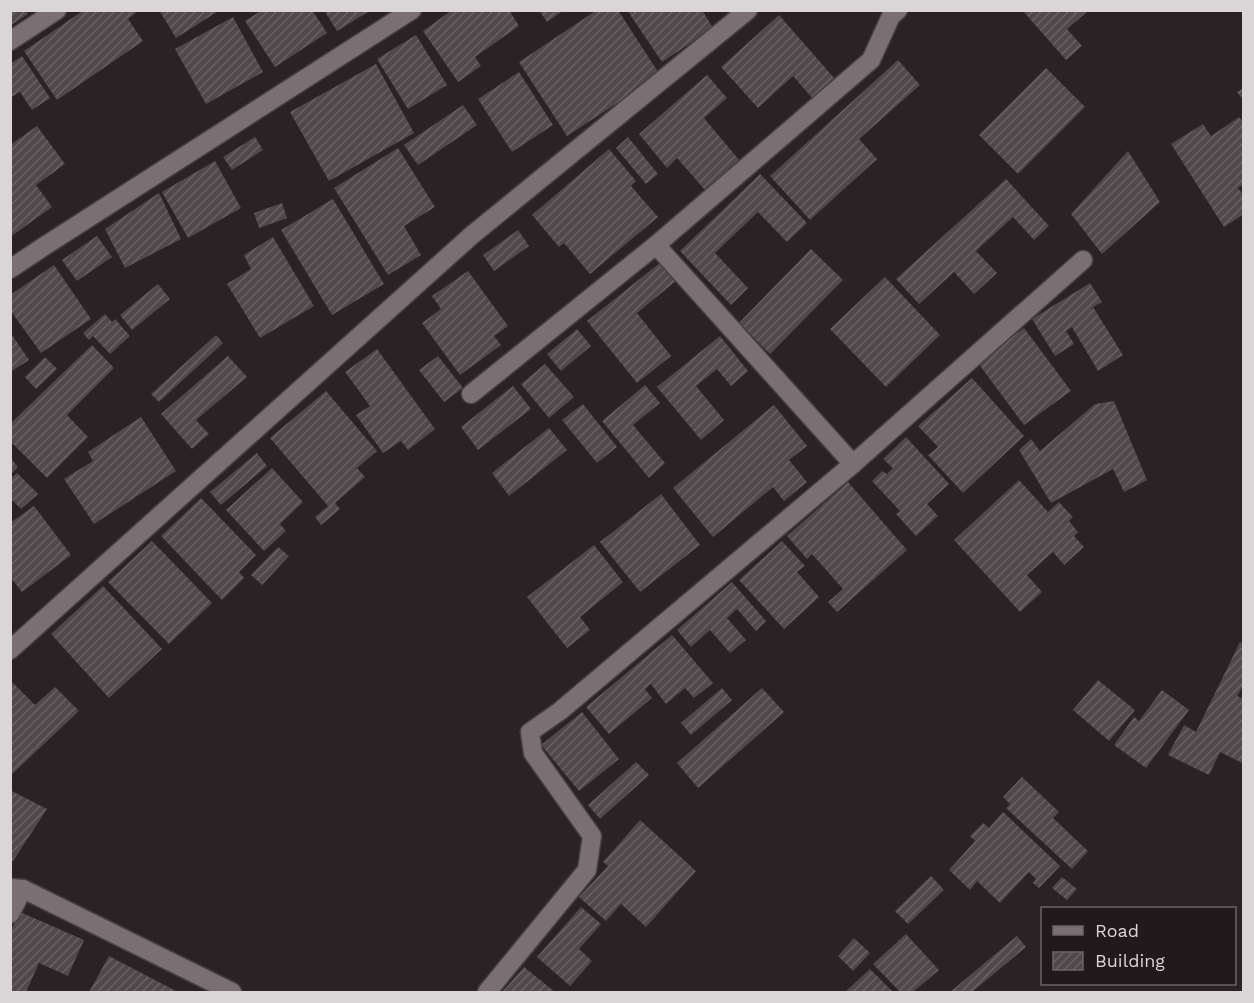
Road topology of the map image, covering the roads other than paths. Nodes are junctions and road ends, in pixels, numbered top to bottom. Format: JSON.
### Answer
{"nodes":[{"id":1,"x":57,"y":10,"type":"edge"},
{"id":2,"x":412,"y":10,"type":"edge"},
{"id":3,"x":748,"y":10,"type":"edge"},
{"id":4,"x":898,"y":10,"type":"edge"},
{"id":5,"x":10,"y":41,"type":"edge"},
{"id":6,"x":656,"y":245,"type":"junction"},
{"id":7,"x":1083,"y":260,"type":"dead end"},
{"id":8,"x":10,"y":270,"type":"edge"},
{"id":9,"x":471,"y":394,"type":"dead end"},
{"id":10,"x":854,"y":464,"type":"junction"},
{"id":11,"x":10,"y":650,"type":"edge"},
{"id":12,"x":17,"y":889,"type":"edge"},
{"id":13,"x":10,"y":914,"type":"edge"},
{"id":14,"x":232,"y":993,"type":"edge"},
{"id":15,"x":487,"y":993,"type":"edge"}],
"edges":[{"from":1,"to":5,"type":"street"},
{"from":2,"to":8,"type":"street"},
{"from":3,"to":11,"type":"street"},
{"from":4,"to":6,"type":"street"},
{"from":6,"to":9,"type":"street"},
{"from":6,"to":10,"type":"street"},
{"from":7,"to":10,"type":"street"},
{"from":10,"to":15,"type":"street"},
{"from":12,"to":13,"type":"street"},
{"from":12,"to":14,"type":"street"}]}
